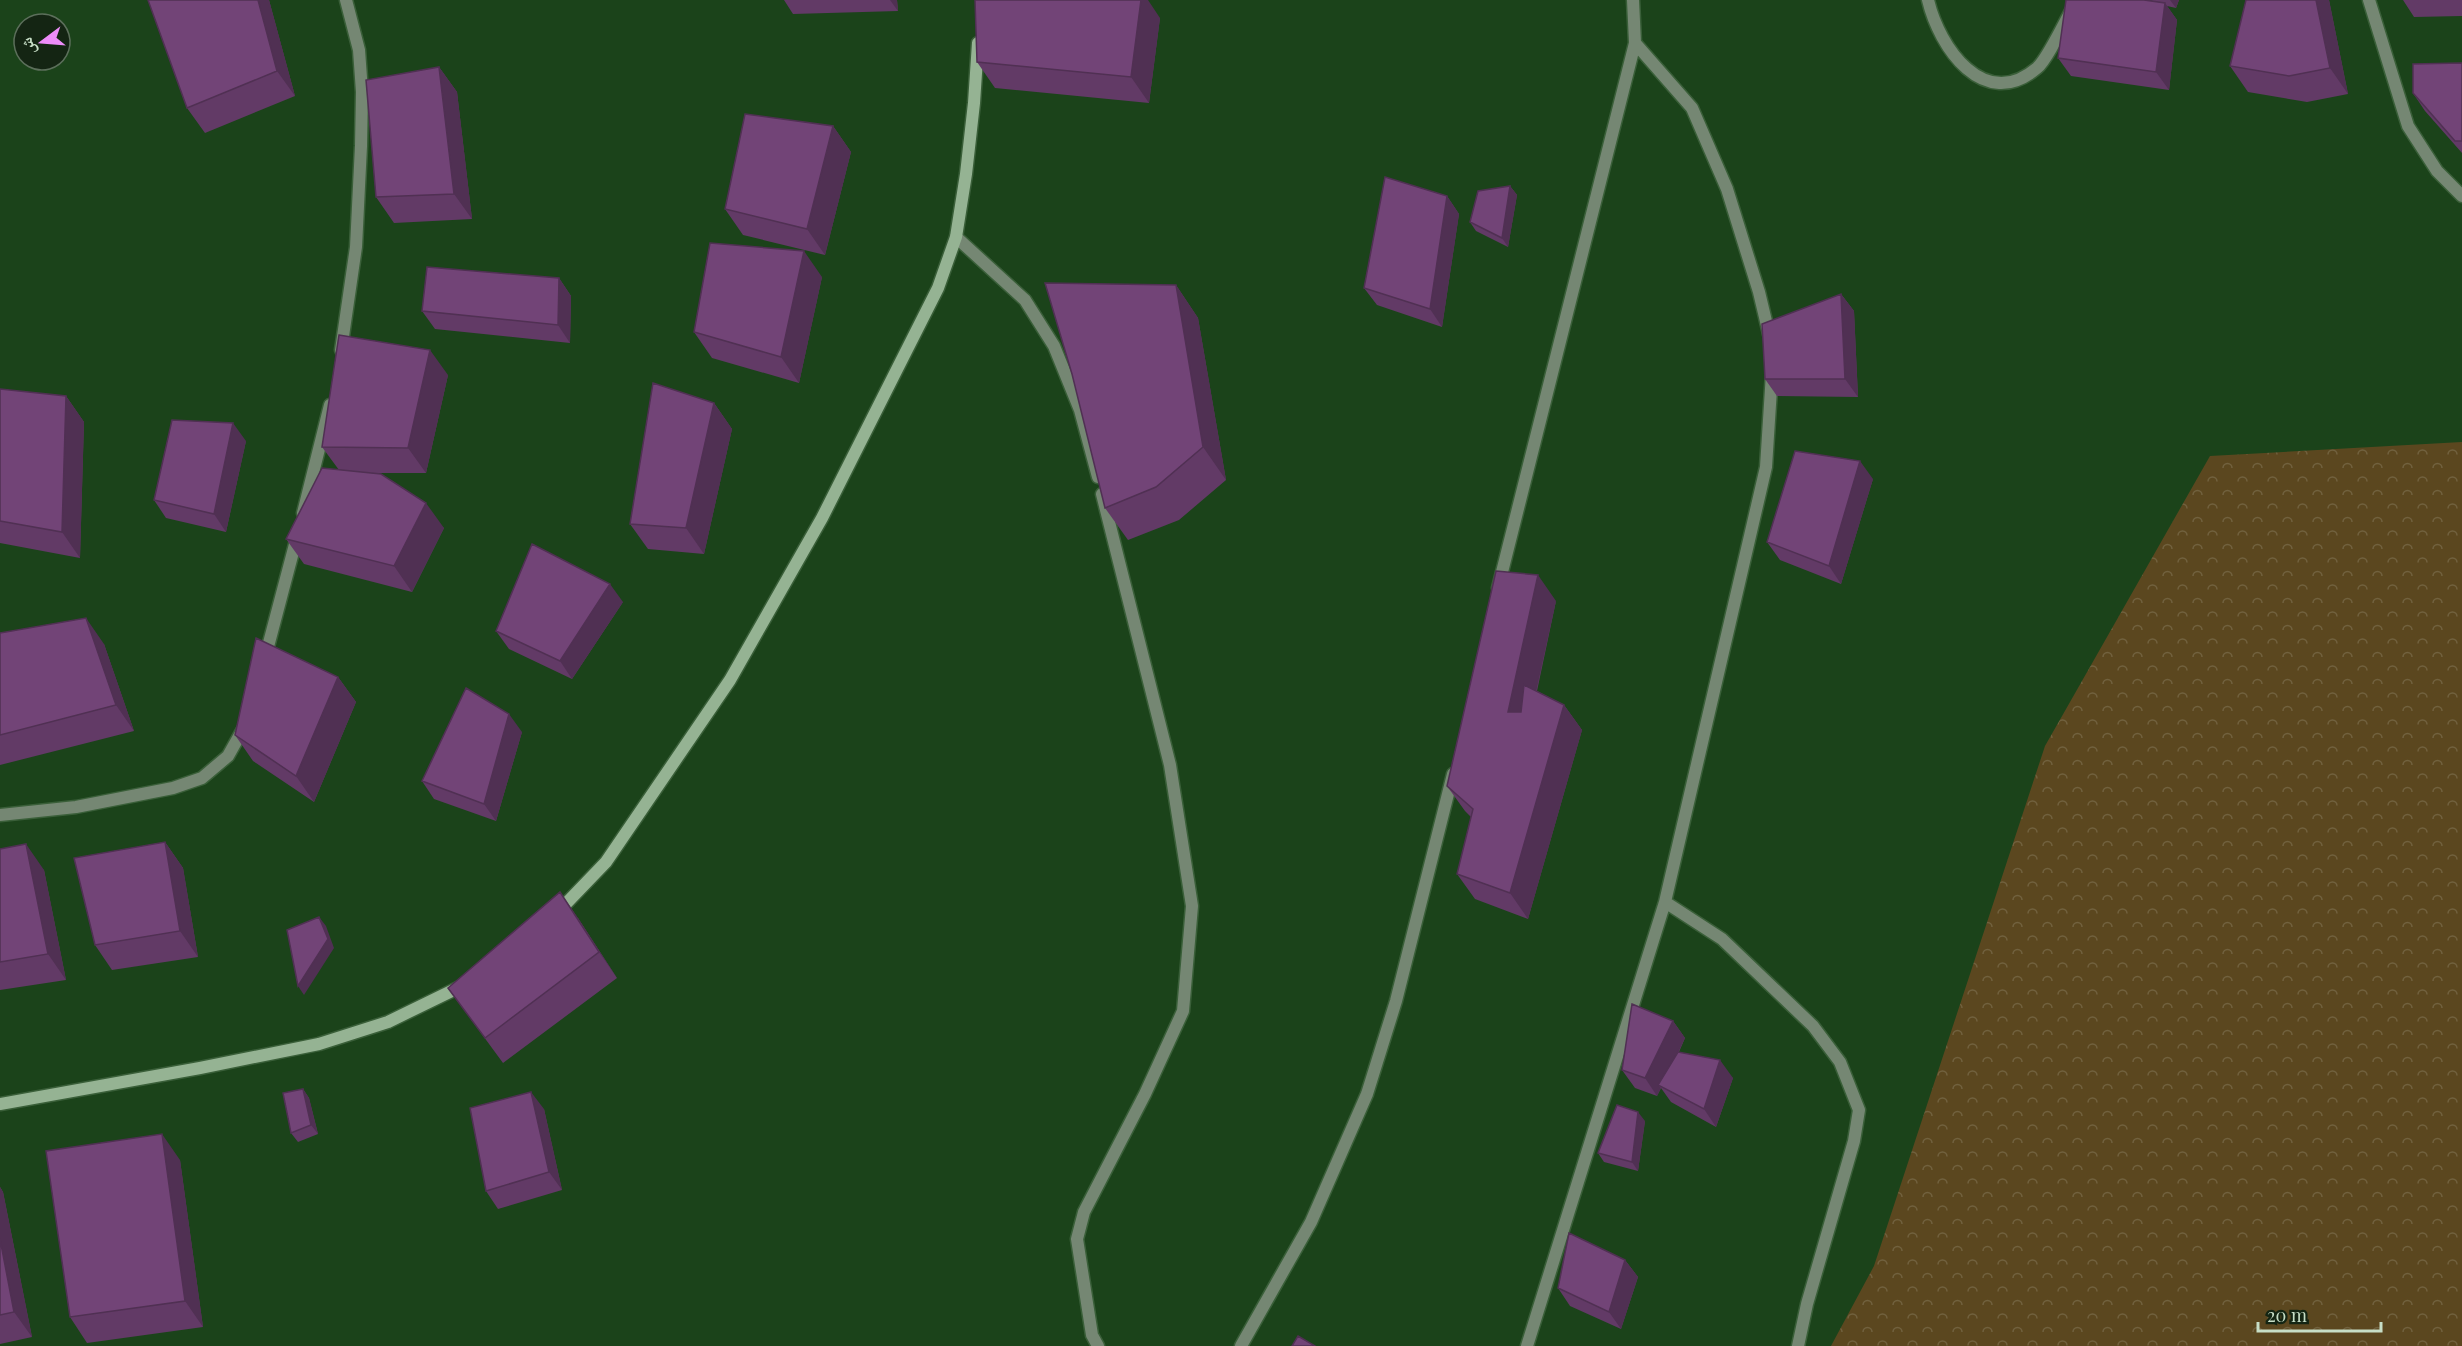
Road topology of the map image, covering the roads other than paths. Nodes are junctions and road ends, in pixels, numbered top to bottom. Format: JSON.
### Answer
{"nodes":[{"id":1,"x":346,"y":0,"type":"edge"},
{"id":2,"x":1633,"y":0,"type":"edge"},
{"id":3,"x":1928,"y":0,"type":"edge"},
{"id":4,"x":2077,"y":0,"type":"edge"},
{"id":5,"x":2369,"y":0,"type":"edge"},
{"id":6,"x":978,"y":35,"type":"edge"},
{"id":7,"x":1635,"y":43,"type":"junction"},
{"id":8,"x":2462,"y":196,"type":"edge"},
{"id":9,"x":956,"y":237,"type":"junction"},
{"id":10,"x":339,"y":366,"type":"edge"},
{"id":11,"x":334,"y":389,"type":"edge"},
{"id":12,"x":1496,"y":599,"type":"edge"},
{"id":13,"x":263,"y":666,"type":"edge"},
{"id":14,"x":252,"y":712,"type":"edge"},
{"id":15,"x":1456,"y":762,"type":"edge"},
{"id":16,"x":0,"y":815,"type":"edge"},
{"id":17,"x":1665,"y":902,"type":"junction"},
{"id":18,"x":545,"y":926,"type":"edge"},
{"id":19,"x":473,"y":981,"type":"edge"},
{"id":20,"x":0,"y":1104,"type":"edge"},
{"id":21,"x":1098,"y":1346,"type":"edge"},
{"id":22,"x":1241,"y":1346,"type":"edge"},
{"id":23,"x":1527,"y":1346,"type":"edge"},
{"id":24,"x":1798,"y":1346,"type":"edge"}],
"edges":[{"from":1,"to":10,"type":"street"},
{"from":2,"to":7,"type":"street"},
{"from":3,"to":4,"type":"street"},
{"from":5,"to":8,"type":"street"},
{"from":6,"to":9,"type":"main road"},
{"from":7,"to":12,"type":"street"},
{"from":7,"to":17,"type":"street"},
{"from":9,"to":18,"type":"main road"},
{"from":9,"to":21,"type":"street"},
{"from":11,"to":13,"type":"street"},
{"from":14,"to":16,"type":"street"},
{"from":15,"to":22,"type":"street"},
{"from":17,"to":23,"type":"street"},
{"from":17,"to":24,"type":"street"},
{"from":19,"to":20,"type":"main road"}]}
